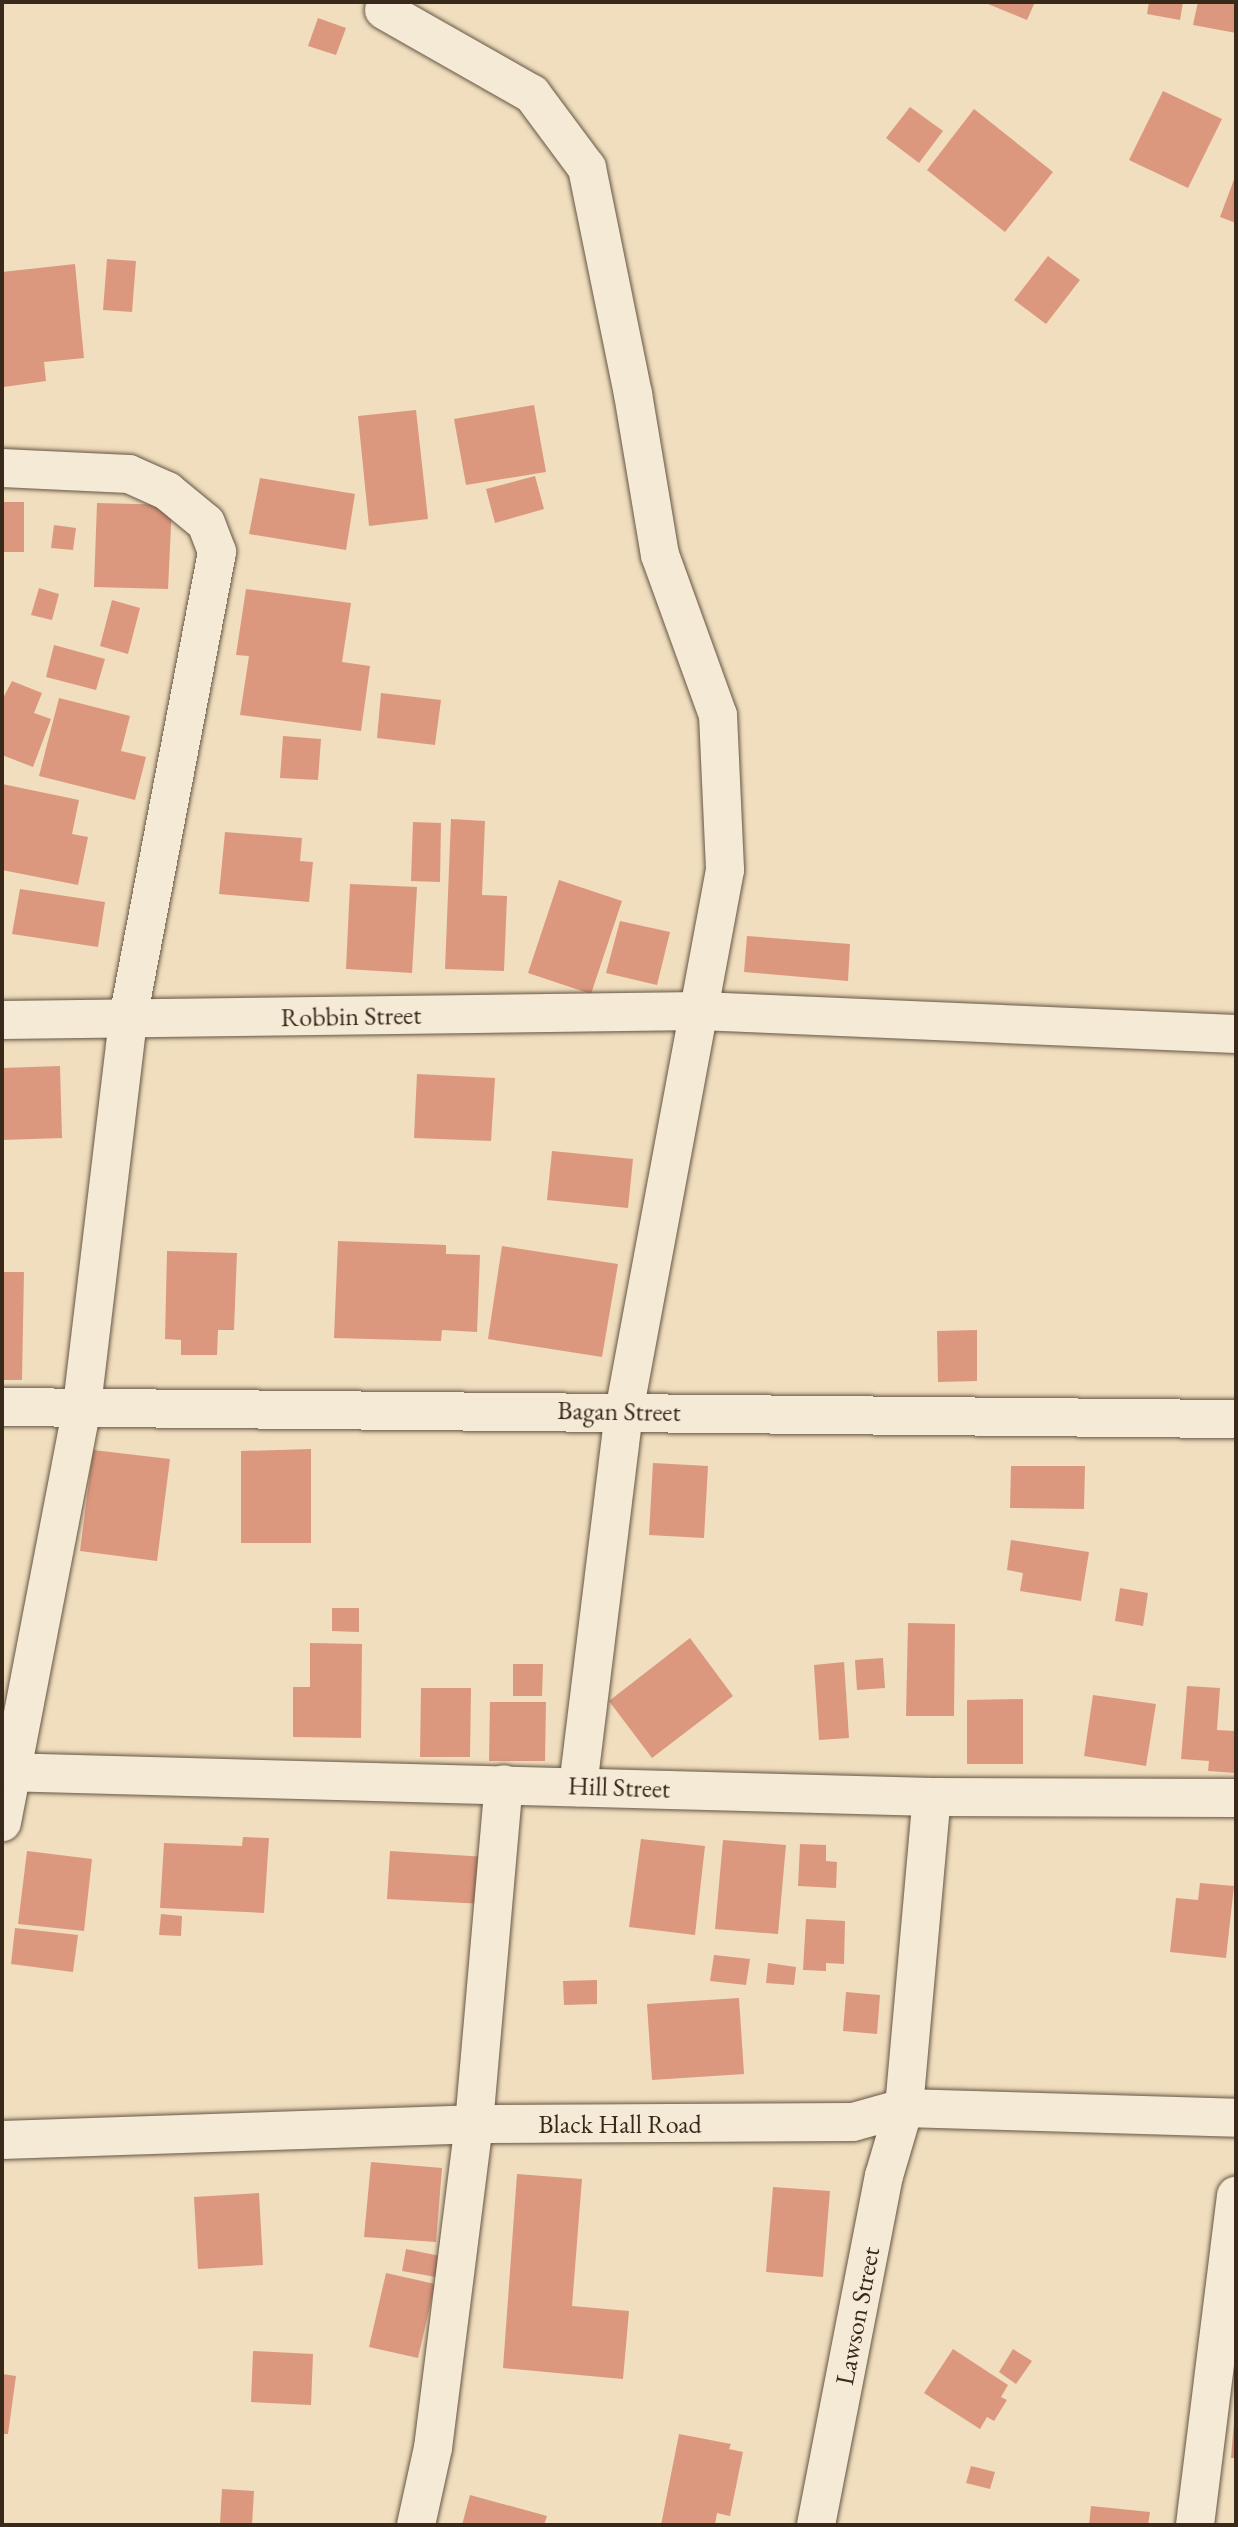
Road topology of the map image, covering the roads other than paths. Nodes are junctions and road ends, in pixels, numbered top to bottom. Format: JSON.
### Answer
{"nodes":[{"id":1,"x":384,"y":10,"type":"dead end"},
{"id":2,"x":2,"y":468,"type":"edge"},
{"id":3,"x":700,"y":1011,"type":"junction"},
{"id":4,"x":2,"y":1020,"type":"edge"},
{"id":5,"x":128,"y":1020,"type":"junction"},
{"id":6,"x":1236,"y":1034,"type":"edge"},
{"id":7,"x":2,"y":1407,"type":"edge"},
{"id":8,"x":82,"y":1407,"type":"junction"},
{"id":9,"x":624,"y":1412,"type":"junction"},
{"id":10,"x":1236,"y":1419,"type":"edge"},
{"id":11,"x":8,"y":1772,"type":"edge"},
{"id":12,"x":505,"y":1784,"type":"junction"},
{"id":13,"x":578,"y":1787,"type":"junction"},
{"id":14,"x":932,"y":1797,"type":"junction"},
{"id":15,"x":1236,"y":1798,"type":"edge"},
{"id":16,"x":2,"y":1822,"type":"edge"},
{"id":17,"x":904,"y":2108,"type":"junction"},
{"id":18,"x":1236,"y":2118,"type":"edge"},
{"id":19,"x":474,"y":2124,"type":"junction"},
{"id":20,"x":2,"y":2140,"type":"edge"},
{"id":21,"x":1236,"y":2196,"type":"edge"},
{"id":22,"x":416,"y":2525,"type":"edge"},
{"id":23,"x":816,"y":2525,"type":"edge"},
{"id":24,"x":1195,"y":2525,"type":"edge"}],
"edges":[{"from":1,"to":3,"type":"street"},
{"from":2,"to":5,"type":"street"},
{"from":3,"to":5,"type":"street","name":"Robbin Street"},
{"from":3,"to":6,"type":"street","name":"Robbin Street"},
{"from":3,"to":9,"type":"street"},
{"from":4,"to":5,"type":"street","name":"Robbin Street"},
{"from":5,"to":8,"type":"street"},
{"from":7,"to":8,"type":"street","name":"Bagan Street"},
{"from":8,"to":9,"type":"street","name":"Bagan Street"},
{"from":8,"to":11,"type":"street"},
{"from":9,"to":10,"type":"street","name":"Bagan Street"},
{"from":9,"to":13,"type":"street"},
{"from":11,"to":12,"type":"street","name":"Hill Street"},
{"from":11,"to":16,"type":"street"},
{"from":12,"to":13,"type":"street","name":"Hill Street"},
{"from":12,"to":19,"type":"street"},
{"from":13,"to":14,"type":"street","name":"Hill Street"},
{"from":14,"to":15,"type":"street","name":"Hill Street"},
{"from":14,"to":17,"type":"street","name":"Lawson Street"},
{"from":17,"to":18,"type":"street","name":"Black Hall Road"},
{"from":17,"to":19,"type":"street","name":"Black Hall Road"},
{"from":17,"to":23,"type":"street","name":"Lawson Street"},
{"from":19,"to":20,"type":"street","name":"Black Hall Road"},
{"from":19,"to":22,"type":"street"},
{"from":21,"to":24,"type":"street"}]}
